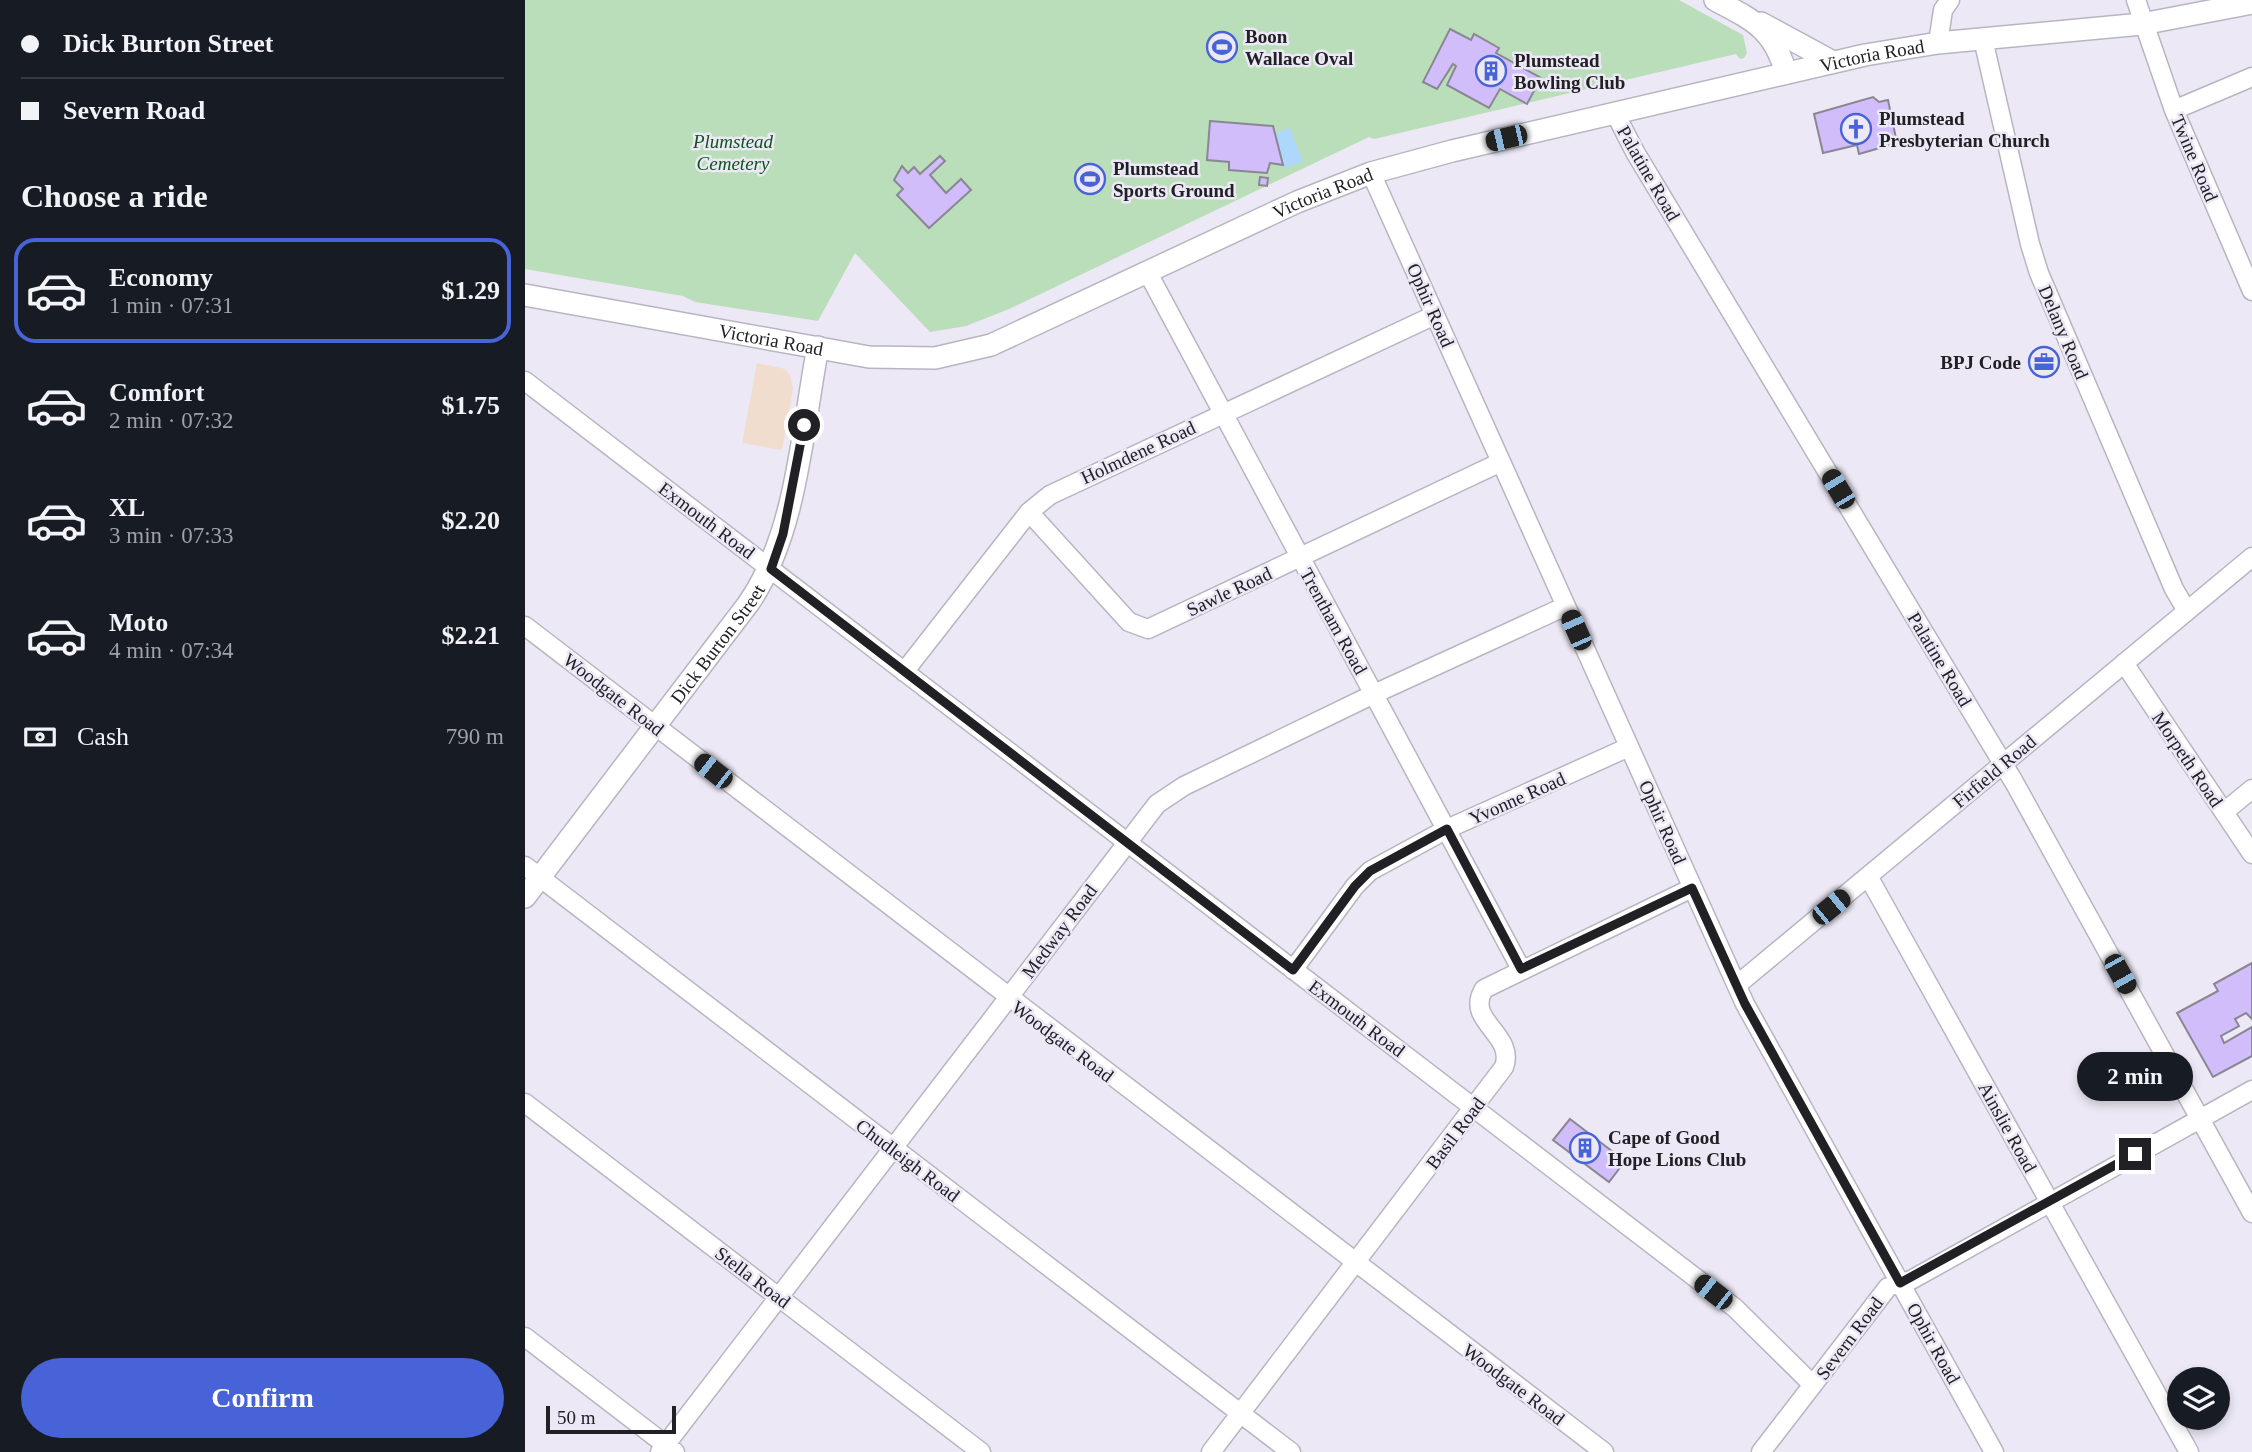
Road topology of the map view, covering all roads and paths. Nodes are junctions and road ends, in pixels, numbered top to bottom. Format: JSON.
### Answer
{"nodes":[{"id":1,"x":1715,"y":0,"type":"edge"},
{"id":2,"x":1950,"y":0,"type":"edge"},
{"id":3,"x":2136,"y":0,"type":"edge"},
{"id":4,"x":2252,"y":3,"type":"edge"},
{"id":5,"x":1756,"y":22,"type":"junction"},
{"id":6,"x":2142,"y":24,"type":"junction"},
{"id":7,"x":1983,"y":39,"type":"junction"},
{"id":8,"x":1938,"y":43,"type":"junction"},
{"id":9,"x":1833,"y":62,"type":"junction"},
{"id":10,"x":1786,"y":73,"type":"junction"},
{"id":11,"x":2252,"y":77,"type":"edge"},
{"id":12,"x":2174,"y":110,"type":"junction"},
{"id":13,"x":1615,"y":113,"type":"junction"},
{"id":14,"x":1371,"y":173,"type":"junction"},
{"id":15,"x":1148,"y":273,"type":"junction"},
{"id":16,"x":2252,"y":291,"type":"edge"},
{"id":17,"x":525,"y":295,"type":"edge"},
{"id":18,"x":1435,"y":315,"type":"junction"},
{"id":19,"x":818,"y":348,"type":"junction"},
{"id":20,"x":525,"y":381,"type":"edge"},
{"id":21,"x":1223,"y":412,"type":"junction"},
{"id":22,"x":1501,"y":462,"type":"junction"},
{"id":23,"x":1029,"y":512,"type":"junction"},
{"id":24,"x":2252,"y":557,"type":"edge"},
{"id":25,"x":1300,"y":558,"type":"junction"},
{"id":26,"x":771,"y":569,"type":"junction"},
{"id":27,"x":1566,"y":606,"type":"junction"},
{"id":28,"x":2187,"y":611,"type":"junction"},
{"id":29,"x":525,"y":626,"type":"edge"},
{"id":30,"x":2124,"y":663,"type":"junction"},
{"id":31,"x":904,"y":673,"type":"junction"},
{"id":32,"x":1374,"y":694,"type":"junction"},
{"id":33,"x":655,"y":726,"type":"junction"},
{"id":34,"x":1629,"y":747,"type":"junction"},
{"id":35,"x":2003,"y":764,"type":"junction"},
{"id":36,"x":2252,"y":789,"type":"edge"},
{"id":37,"x":2224,"y":812,"type":"junction"},
{"id":38,"x":1447,"y":829,"type":"junction"},
{"id":39,"x":1127,"y":842,"type":"junction"},
{"id":40,"x":2252,"y":855,"type":"edge"},
{"id":41,"x":532,"y":872,"type":"edge"},
{"id":42,"x":1868,"y":876,"type":"junction"},
{"id":43,"x":1692,"y":888,"type":"junction"},
{"id":44,"x":525,"y":897,"type":"edge"},
{"id":45,"x":1521,"y":969,"type":"junction"},
{"id":46,"x":1293,"y":970,"type":"junction"},
{"id":47,"x":1737,"y":985,"type":"junction"},
{"id":48,"x":1007,"y":998,"type":"junction"},
{"id":49,"x":2252,"y":1090,"type":"edge"},
{"id":50,"x":525,"y":1103,"type":"edge"},
{"id":51,"x":1474,"y":1107,"type":"junction"},
{"id":52,"x":2199,"y":1119,"type":"junction"},
{"id":53,"x":893,"y":1148,"type":"junction"},
{"id":54,"x":2050,"y":1201,"type":"junction"},
{"id":55,"x":2252,"y":1213,"type":"edge"},
{"id":56,"x":1356,"y":1263,"type":"junction"},
{"id":57,"x":1900,"y":1283,"type":"junction"},
{"id":58,"x":779,"y":1297,"type":"junction"},
{"id":59,"x":525,"y":1337,"type":"edge"},
{"id":60,"x":1813,"y":1385,"type":"junction"},
{"id":61,"x":1240,"y":1413,"type":"junction"},
{"id":62,"x":667,"y":1449,"type":"edge"},
{"id":63,"x":981,"y":1452,"type":"edge"},
{"id":64,"x":1210,"y":1452,"type":"edge"},
{"id":65,"x":1291,"y":1452,"type":"edge"},
{"id":66,"x":1604,"y":1452,"type":"edge"},
{"id":67,"x":1761,"y":1452,"type":"edge"},
{"id":68,"x":1994,"y":1452,"type":"edge"},
{"id":69,"x":2189,"y":1452,"type":"edge"}],
"edges":[{"from":1,"to":5,"type":"street"},
{"from":2,"to":8,"type":"street"},
{"from":3,"to":6,"type":"street"},
{"from":4,"to":6,"type":"street","name":"Victoria Road"},
{"from":5,"to":9,"type":"street"},
{"from":5,"to":10,"type":"street"},
{"from":6,"to":7,"type":"street","name":"Victoria Road"},
{"from":6,"to":12,"type":"street","name":"Twine Road"},
{"from":7,"to":8,"type":"street","name":"Victoria Road"},
{"from":7,"to":28,"type":"street","name":"Delany Road"},
{"from":8,"to":9,"type":"street","name":"Victoria Road"},
{"from":9,"to":10,"type":"street","name":"Victoria Road"},
{"from":10,"to":13,"type":"street","name":"Victoria Road"},
{"from":11,"to":12,"type":"street"},
{"from":12,"to":16,"type":"street","name":"Twine Road"},
{"from":13,"to":14,"type":"street","name":"Victoria Road"},
{"from":13,"to":35,"type":"street","name":"Palatine Road"},
{"from":14,"to":15,"type":"street","name":"Victoria Road"},
{"from":14,"to":18,"type":"street","name":"Ophir Road"},
{"from":15,"to":19,"type":"street","name":"Victoria Road"},
{"from":15,"to":21,"type":"street","name":"Trentham Road"},
{"from":17,"to":19,"type":"street","name":"Victoria Road"},
{"from":18,"to":21,"type":"street","name":"Holmdene Road"},
{"from":18,"to":22,"type":"street","name":"Ophir Road"},
{"from":19,"to":26,"type":"street","name":"Dick Burton Street"},
{"from":20,"to":26,"type":"street","name":"Exmouth Road"},
{"from":21,"to":23,"type":"street","name":"Holmdene Road"},
{"from":21,"to":25,"type":"street","name":"Trentham Road"},
{"from":22,"to":25,"type":"street","name":"Sawle Road"},
{"from":22,"to":27,"type":"street","name":"Ophir Road"},
{"from":23,"to":25,"type":"street","name":"Sawle Road"},
{"from":23,"to":31,"type":"street","name":"Holmdene Road"},
{"from":24,"to":28,"type":"street","name":"Firfield Road"},
{"from":25,"to":32,"type":"street","name":"Trentham Road"},
{"from":26,"to":31,"type":"street","name":"Exmouth Road"},
{"from":26,"to":33,"type":"street","name":"Dick Burton Street"},
{"from":27,"to":32,"type":"street","name":"Medway Road"},
{"from":27,"to":34,"type":"street","name":"Ophir Road"},
{"from":28,"to":30,"type":"street","name":"Firfield Road"},
{"from":29,"to":33,"type":"street","name":"Woodgate Road"},
{"from":30,"to":35,"type":"street","name":"Firfield Road"},
{"from":30,"to":37,"type":"street","name":"Morpeth Road"},
{"from":31,"to":39,"type":"street","name":"Exmouth Road"},
{"from":32,"to":38,"type":"street","name":"Trentham Road"},
{"from":32,"to":39,"type":"street","name":"Medway Road"},
{"from":33,"to":41,"type":"street","name":"Dick Burton Street"},
{"from":33,"to":48,"type":"street","name":"Woodgate Road"},
{"from":34,"to":38,"type":"street","name":"Yvonne Road"},
{"from":34,"to":43,"type":"street","name":"Ophir Road"},
{"from":35,"to":42,"type":"street","name":"Firfield Road"},
{"from":35,"to":52,"type":"street","name":"Palatine Road"},
{"from":36,"to":37,"type":"street"},
{"from":37,"to":40,"type":"street","name":"Morpeth Road"},
{"from":38,"to":45,"type":"street","name":"Trentham Road"},
{"from":38,"to":46,"type":"street","name":"Yvonne Road"},
{"from":39,"to":46,"type":"street","name":"Exmouth Road"},
{"from":39,"to":48,"type":"street","name":"Medway Road"},
{"from":41,"to":44,"type":"street","name":"Dick Burton Street"},
{"from":41,"to":53,"type":"street","name":"Chudleigh Road"},
{"from":42,"to":47,"type":"street","name":"Firfield Road"},
{"from":42,"to":54,"type":"street","name":"Ainslie Road"},
{"from":43,"to":45,"type":"street","name":"Basil Road"},
{"from":43,"to":47,"type":"street","name":"Ophir Road"},
{"from":45,"to":51,"type":"street","name":"Basil Road"},
{"from":46,"to":51,"type":"street","name":"Exmouth Road"},
{"from":47,"to":57,"type":"street","name":"Ophir Road"},
{"from":48,"to":53,"type":"street","name":"Medway Road"},
{"from":48,"to":56,"type":"street","name":"Woodgate Road"},
{"from":49,"to":52,"type":"street","name":"Severn Road"},
{"from":50,"to":58,"type":"street","name":"Stella Road"},
{"from":51,"to":56,"type":"street","name":"Basil Road"},
{"from":51,"to":60,"type":"street","name":"Exmouth Road"},
{"from":52,"to":54,"type":"street","name":"Severn Road"},
{"from":52,"to":55,"type":"street","name":"Palatine Road"},
{"from":53,"to":58,"type":"street","name":"Medway Road"},
{"from":53,"to":61,"type":"street","name":"Chudleigh Road"},
{"from":54,"to":57,"type":"street","name":"Severn Road"},
{"from":54,"to":69,"type":"street","name":"Ainslie Road"},
{"from":56,"to":61,"type":"street","name":"Basil Road"},
{"from":56,"to":66,"type":"street","name":"Woodgate Road"},
{"from":57,"to":60,"type":"street","name":"Severn Road"},
{"from":57,"to":68,"type":"street","name":"Ophir Road"},
{"from":58,"to":62,"type":"street","name":"Medway Road"},
{"from":58,"to":63,"type":"street","name":"Stella Road"},
{"from":59,"to":62,"type":"street"},
{"from":60,"to":67,"type":"street","name":"Severn Road"},
{"from":61,"to":64,"type":"street","name":"Basil Road"},
{"from":61,"to":65,"type":"street","name":"Chudleigh Road"}]}
